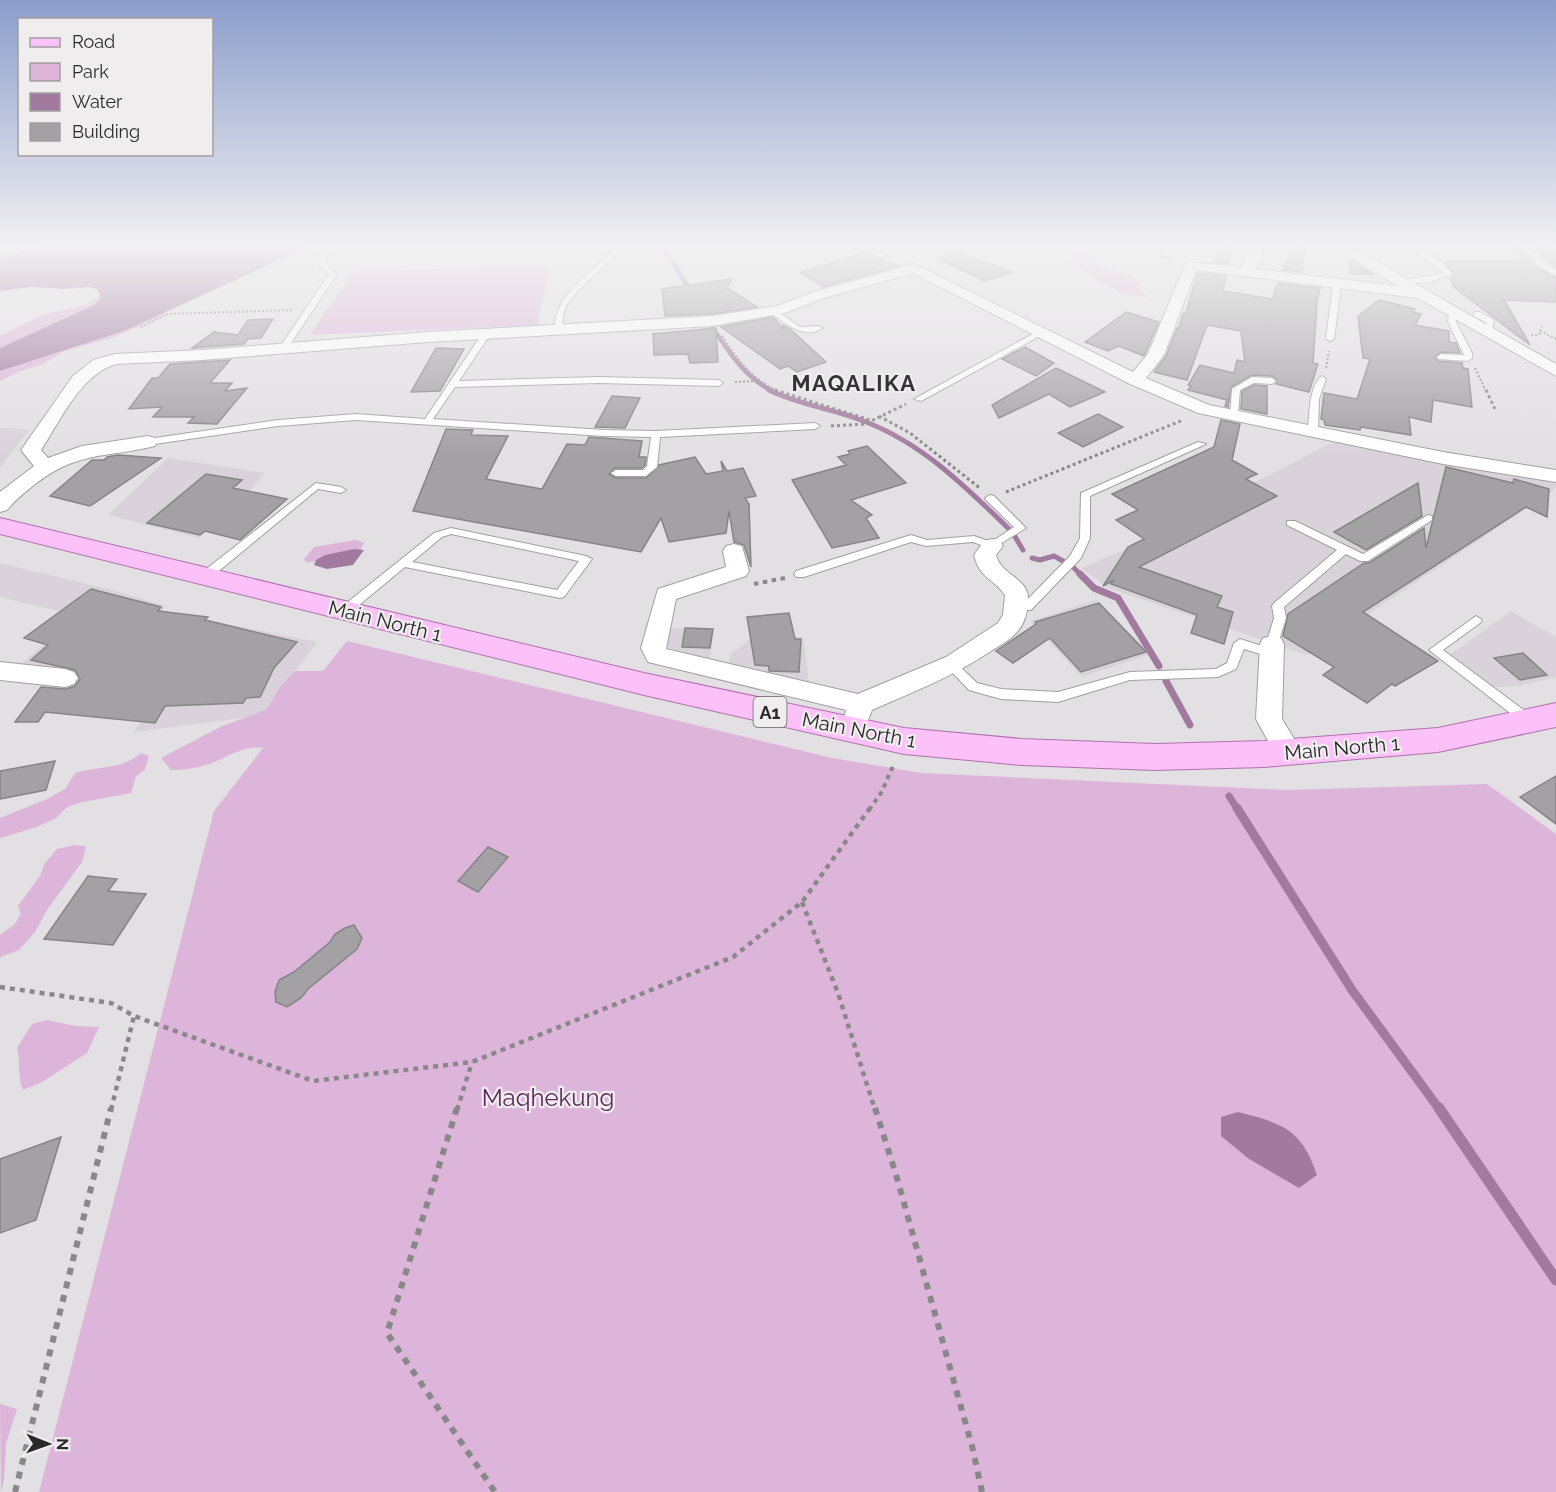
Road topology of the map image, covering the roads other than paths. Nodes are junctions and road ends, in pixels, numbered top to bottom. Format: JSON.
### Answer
{"nodes":[{"id":1,"x":305,"y":316,"type":"edge"},
{"id":2,"x":560,"y":316,"type":"edge"},
{"id":3,"x":745,"y":316,"type":"edge"},
{"id":4,"x":780,"y":316,"type":"edge"},
{"id":5,"x":1010,"y":316,"type":"edge"},
{"id":6,"x":1171,"y":316,"type":"edge"},
{"id":7,"x":1333,"y":316,"type":"edge"},
{"id":8,"x":1455,"y":316,"type":"edge"},
{"id":9,"x":1462,"y":316,"type":"edge"},
{"id":10,"x":1480,"y":316,"type":"edge"},
{"id":11,"x":819,"y":328,"type":"dead end"},
{"id":12,"x":1485,"y":328,"type":"junction"},
{"id":13,"x":558,"y":331,"type":"junction"},
{"id":14,"x":1043,"y":332,"type":"junction"},
{"id":15,"x":488,"y":333,"type":"junction"},
{"id":16,"x":1330,"y":339,"type":"road end"},
{"id":17,"x":282,"y":350,"type":"junction"},
{"id":18,"x":1441,"y":357,"type":"dead end"},
{"id":19,"x":1556,"y":371,"type":"edge"},
{"id":20,"x":1322,"y":379,"type":"road end"},
{"id":21,"x":1136,"y":380,"type":"junction"},
{"id":22,"x":1272,"y":381,"type":"dead end"},
{"id":23,"x":719,"y":383,"type":"road end"},
{"id":24,"x":454,"y":384,"type":"junction"},
{"id":25,"x":918,"y":399,"type":"road end"},
{"id":26,"x":1233,"y":414,"type":"junction"},
{"id":27,"x":427,"y":422,"type":"junction"},
{"id":28,"x":815,"y":426,"type":"road end"},
{"id":29,"x":1313,"y":432,"type":"junction"},
{"id":30,"x":656,"y":434,"type":"junction"},
{"id":31,"x":148,"y":442,"type":"joint"},
{"id":32,"x":1201,"y":444,"type":"dead end"},
{"id":33,"x":47,"y":465,"type":"junction"},
{"id":34,"x":616,"y":473,"type":"dead end"},
{"id":35,"x":1556,"y":476,"type":"edge"},
{"id":36,"x":341,"y":490,"type":"dead end"},
{"id":37,"x":990,"y":498,"type":"road end"},
{"id":38,"x":0,"y":506,"type":"edge"},
{"id":39,"x":1428,"y":518,"type":"dead end"},
{"id":40,"x":1291,"y":523,"type":"dead end"},
{"id":41,"x":0,"y":526,"type":"edge"},
{"id":42,"x":992,"y":546,"type":"junction"},
{"id":43,"x":1344,"y":550,"type":"junction"},
{"id":44,"x":734,"y":551,"type":"dead end"},
{"id":45,"x":402,"y":563,"type":"junction"},
{"id":46,"x":800,"y":574,"type":"road end"},
{"id":47,"x":204,"y":577,"type":"junction"},
{"id":48,"x":1015,"y":606,"type":"junction"},
{"id":49,"x":344,"y":612,"type":"junction"},
{"id":50,"x":1476,"y":620,"type":"dead end"},
{"id":51,"x":1271,"y":648,"type":"junction"},
{"id":52,"x":951,"y":665,"type":"junction"},
{"id":53,"x":0,"y":671,"type":"edge"},
{"id":54,"x":65,"y":678,"type":"dead end"},
{"id":55,"x":857,"y":717,"type":"junction"},
{"id":56,"x":1542,"y":717,"type":"edge"},
{"id":57,"x":1288,"y":752,"type":"junction"}],
"edges":[{"from":1,"to":17,"type":"lane"},
{"from":2,"to":13,"type":"lane"},
{"from":3,"to":13,"type":"street"},
{"from":4,"to":11,"type":"lane"},
{"from":5,"to":14,"type":"street"},
{"from":6,"to":21,"type":"street"},
{"from":7,"to":16,"type":"lane"},
{"from":8,"to":18,"type":"lane"},
{"from":9,"to":12,"type":"street"},
{"from":10,"to":12,"type":"lane"},
{"from":12,"to":19,"type":"street"},
{"from":13,"to":15,"type":"street"},
{"from":14,"to":21,"type":"street"},
{"from":14,"to":25,"type":"lane"},
{"from":15,"to":17,"type":"street"},
{"from":15,"to":24,"type":"lane"},
{"from":17,"to":33,"type":"street"},
{"from":20,"to":29,"type":"lane"},
{"from":21,"to":26,"type":"street"},
{"from":22,"to":26,"type":"lane"},
{"from":23,"to":24,"type":"lane"},
{"from":24,"to":27,"type":"lane"},
{"from":26,"to":29,"type":"street"},
{"from":27,"to":30,"type":"lane"},
{"from":27,"to":31,"type":"lane"},
{"from":28,"to":30,"type":"lane"},
{"from":29,"to":35,"type":"street"},
{"from":30,"to":34,"type":"lane"},
{"from":31,"to":33,"type":"street"},
{"from":32,"to":48,"type":"lane"},
{"from":33,"to":38,"type":"street"},
{"from":36,"to":47,"type":"lane"},
{"from":37,"to":42,"type":"lane"},
{"from":39,"to":43,"type":"lane"},
{"from":40,"to":43,"type":"lane"},
{"from":41,"to":47,"type":"main road","name":"Main North 1","number":"A1"},
{"from":42,"to":46,"type":"lane"},
{"from":42,"to":48,"type":"street"},
{"from":43,"to":51,"type":"lane"},
{"from":44,"to":55,"type":"street"},
{"from":45,"to":45,"type":"lane"},
{"from":45,"to":49,"type":"lane"},
{"from":47,"to":49,"type":"main road","name":"Main North 1","number":"A1"},
{"from":48,"to":52,"type":"street"},
{"from":49,"to":55,"type":"main road","name":"Main North 1","number":"A1"},
{"from":50,"to":56,"type":"lane"},
{"from":51,"to":52,"type":"lane"},
{"from":51,"to":57,"type":"street"},
{"from":52,"to":55,"type":"street"},
{"from":53,"to":54,"type":"street"},
{"from":55,"to":57,"type":"main road","name":"Main North 1","number":"A1"},
{"from":56,"to":57,"type":"main road","name":"Main North 1","number":"A1"}]}
